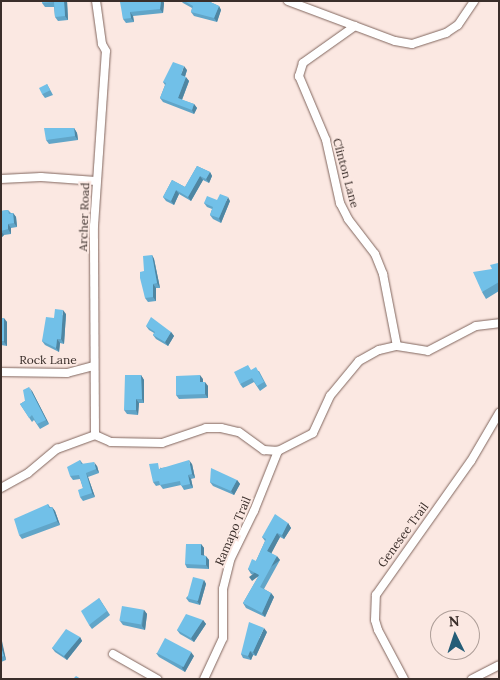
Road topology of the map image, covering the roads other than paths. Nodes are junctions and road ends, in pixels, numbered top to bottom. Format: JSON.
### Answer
{"nodes":[{"id":1,"x":96,"y":1,"type":"edge"},
{"id":2,"x":288,"y":1,"type":"edge"},
{"id":3,"x":474,"y":1,"type":"edge"},
{"id":4,"x":355,"y":26,"type":"junction"},
{"id":5,"x":1,"y":179,"type":"edge"},
{"id":6,"x":96,"y":181,"type":"junction"},
{"id":7,"x":499,"y":323,"type":"edge"},
{"id":8,"x":397,"y":346,"type":"junction"},
{"id":9,"x":93,"y":366,"type":"junction"},
{"id":10,"x":1,"y":372,"type":"edge"},
{"id":11,"x":499,"y":413,"type":"edge"},
{"id":12,"x":95,"y":435,"type":"junction"},
{"id":13,"x":278,"y":451,"type":"junction"},
{"id":14,"x":1,"y":488,"type":"edge"},
{"id":15,"x":113,"y":654,"type":"dead end"},
{"id":16,"x":499,"y":665,"type":"edge"},
{"id":17,"x":157,"y":679,"type":"edge"},
{"id":18,"x":204,"y":679,"type":"edge"},
{"id":19,"x":404,"y":679,"type":"edge"},
{"id":20,"x":472,"y":679,"type":"edge"}],
"edges":[{"from":1,"to":6,"type":"street","name":"Archer Road"},
{"from":2,"to":4,"type":"street"},
{"from":3,"to":4,"type":"street"},
{"from":4,"to":8,"type":"street","name":"Clinton Lane"},
{"from":5,"to":6,"type":"street"},
{"from":6,"to":9,"type":"street","name":"Archer Road"},
{"from":7,"to":8,"type":"street"},
{"from":8,"to":13,"type":"street"},
{"from":9,"to":10,"type":"street","name":"Rock Lane"},
{"from":9,"to":12,"type":"street","name":"Archer Road"},
{"from":11,"to":19,"type":"street","name":"Genesee Trail"},
{"from":12,"to":13,"type":"street"},
{"from":12,"to":14,"type":"street"},
{"from":13,"to":18,"type":"street","name":"Ramapo Trail"},
{"from":15,"to":17,"type":"street"},
{"from":16,"to":20,"type":"street"}]}
